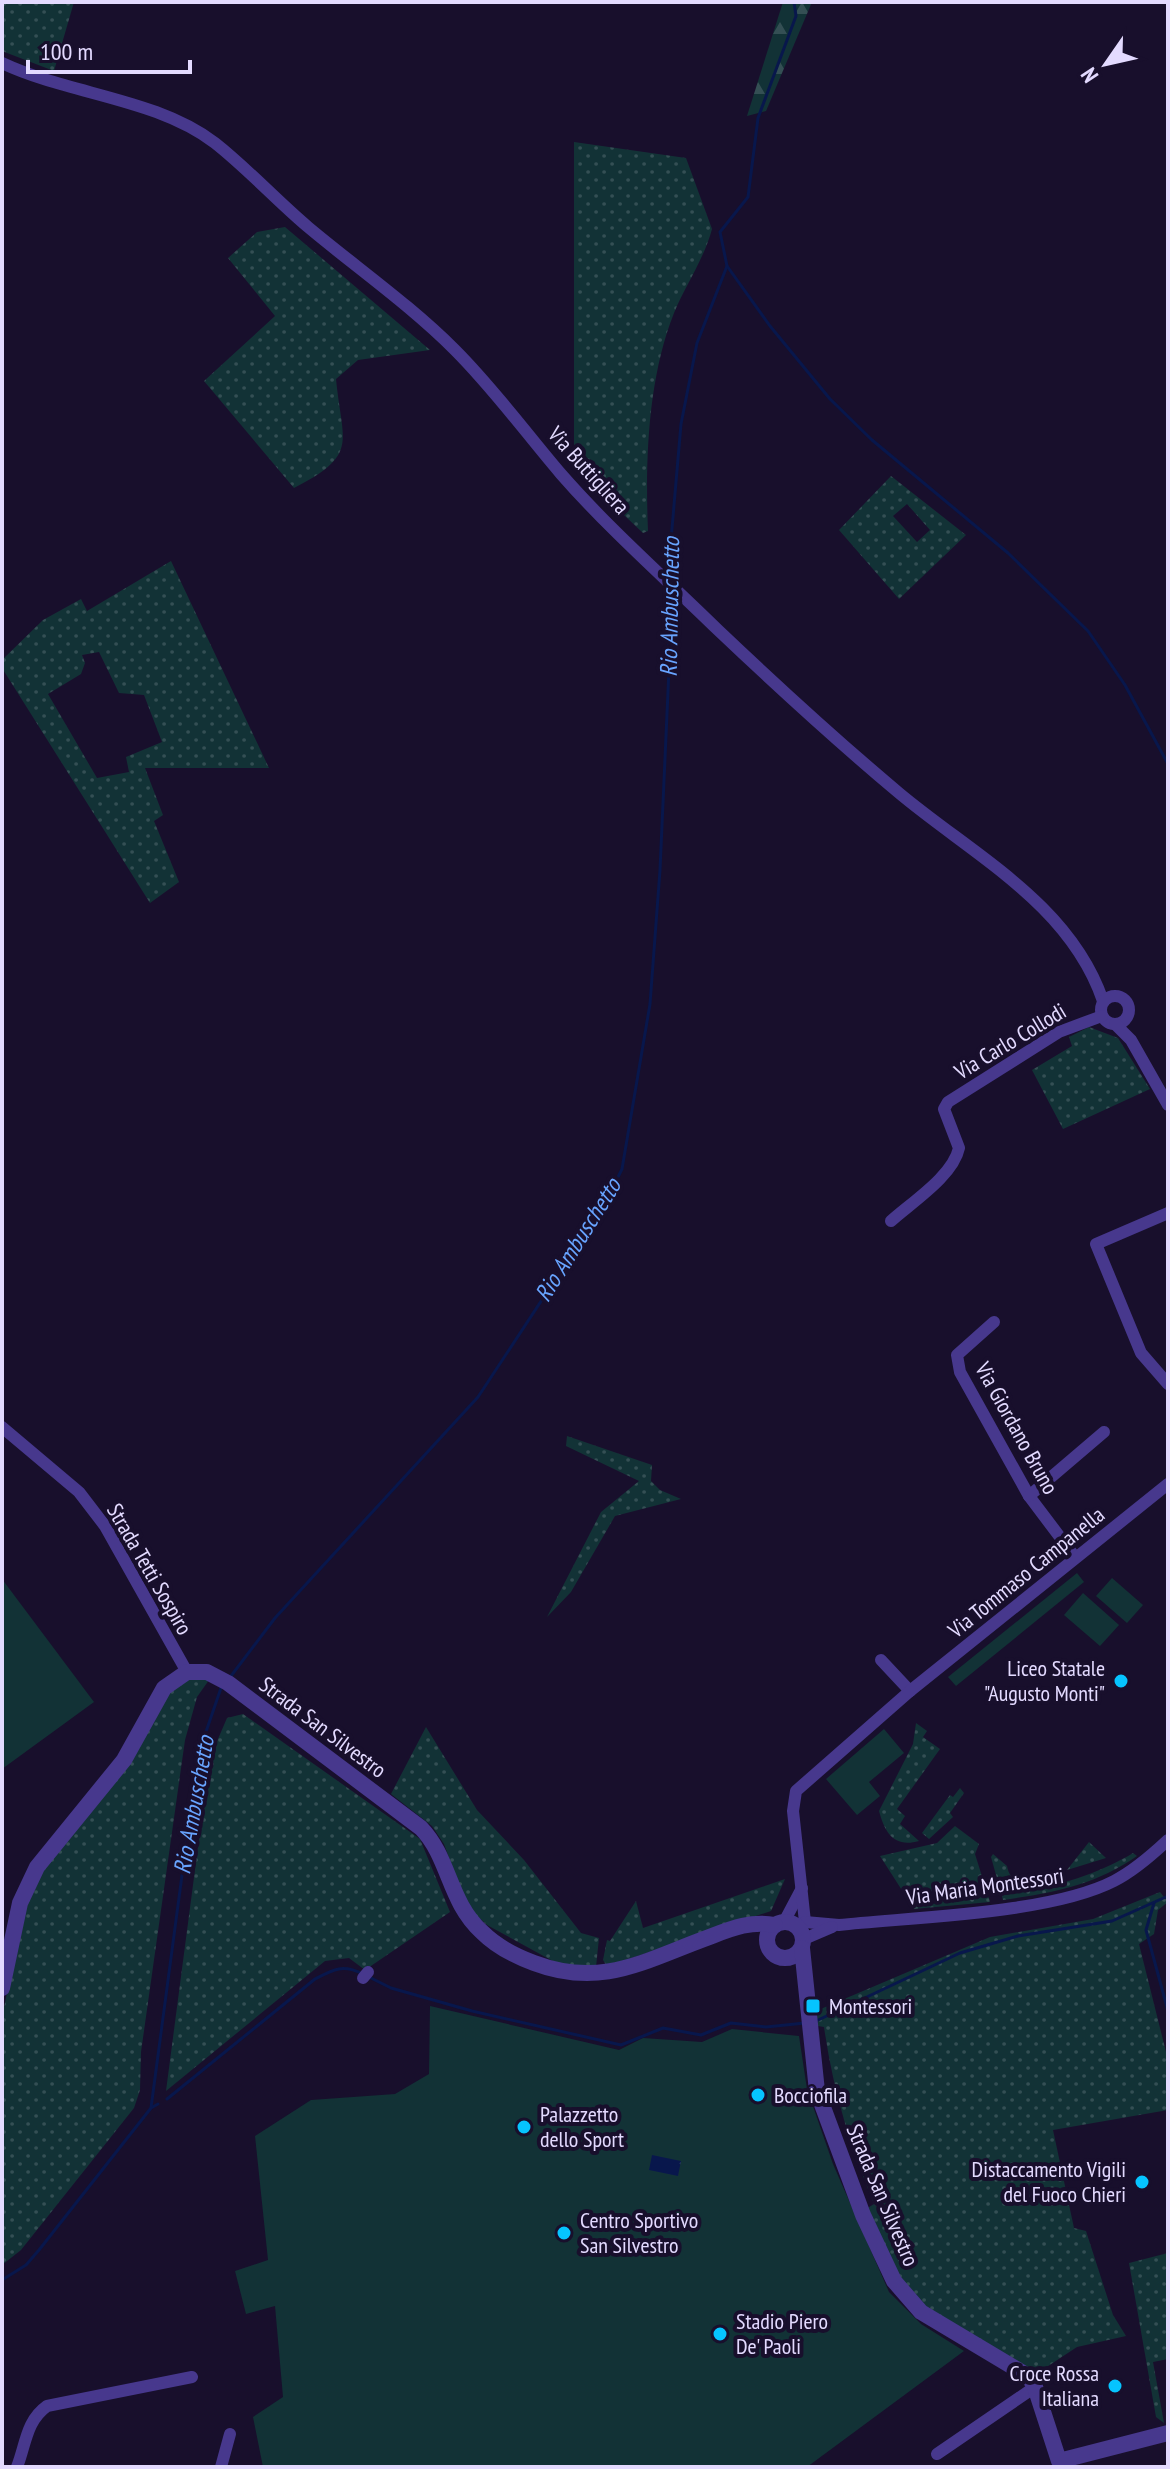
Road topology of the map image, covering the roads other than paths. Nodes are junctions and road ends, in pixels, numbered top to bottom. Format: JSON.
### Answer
{"nodes":[{"id":1,"x":2,"y":63,"type":"edge"},
{"id":2,"x":1108,"y":998,"type":"junction"},
{"id":3,"x":1102,"y":1016,"type":"junction"},
{"id":4,"x":1120,"y":1021,"type":"junction"},
{"id":5,"x":1168,"y":1105,"type":"edge"},
{"id":6,"x":1168,"y":1213,"type":"edge"},
{"id":7,"x":891,"y":1221,"type":"dead end"},
{"id":8,"x":994,"y":1322,"type":"dead end"},
{"id":9,"x":1168,"y":1384,"type":"edge"},
{"id":10,"x":2,"y":1427,"type":"edge"},
{"id":11,"x":1104,"y":1432,"type":"dead end"},
{"id":12,"x":1168,"y":1484,"type":"edge"},
{"id":13,"x":1029,"y":1496,"type":"junction"},
{"id":14,"x":1075,"y":1557,"type":"junction"},
{"id":15,"x":881,"y":1660,"type":"dead end"},
{"id":16,"x":187,"y":1672,"type":"junction"},
{"id":17,"x":910,"y":1691,"type":"junction"},
{"id":18,"x":1168,"y":1840,"type":"edge"},
{"id":19,"x":802,"y":1888,"type":"junction"},
{"id":20,"x":724,"y":1931,"type":"junction"},
{"id":21,"x":795,"y":1931,"type":"junction"},
{"id":22,"x":775,"y":1952,"type":"junction"},
{"id":23,"x":2,"y":1988,"type":"edge"},
{"id":24,"x":806,"y":1997,"type":"junction"},
{"id":25,"x":192,"y":2377,"type":"dead end"},
{"id":26,"x":1035,"y":2387,"type":"junction"},
{"id":27,"x":1168,"y":2433,"type":"edge"},
{"id":28,"x":230,"y":2434,"type":"dead end"},
{"id":29,"x":937,"y":2454,"type":"dead end"},
{"id":30,"x":1060,"y":2464,"type":"edge"},
{"id":31,"x":17,"y":2467,"type":"edge"},
{"id":32,"x":221,"y":2467,"type":"edge"}],
"edges":[{"from":1,"to":2,"type":"street","name":"Via Buttigliera"},
{"from":2,"to":3,"type":"street"},
{"from":2,"to":4,"type":"street"},
{"from":3,"to":4,"type":"street"},
{"from":3,"to":7,"type":"street","name":"Via Carlo Collodi"},
{"from":4,"to":5,"type":"street"},
{"from":6,"to":9,"type":"street"},
{"from":8,"to":13,"type":"street","name":"Via Giordano Bruno"},
{"from":10,"to":16,"type":"street","name":"Strada Tetti Sospiro"},
{"from":11,"to":13,"type":"street"},
{"from":12,"to":14,"type":"street","name":"Via Tommaso Campanella"},
{"from":13,"to":14,"type":"street","name":"Via Giordano Bruno"},
{"from":14,"to":17,"type":"street","name":"Via Tommaso Campanella"},
{"from":15,"to":17,"type":"street"},
{"from":16,"to":20,"type":"street","name":"Strada San Silvestro"},
{"from":16,"to":23,"type":"street"},
{"from":17,"to":19,"type":"street","name":"Via Tommaso Campanella"},
{"from":18,"to":21,"type":"street","name":"Via Maria Montessori"},
{"from":19,"to":21,"type":"street"},
{"from":19,"to":21,"type":"street","name":"Via Tommaso Campanella"},
{"from":20,"to":21,"type":"street","name":"Strada San Silvestro"},
{"from":20,"to":22,"type":"street"},
{"from":21,"to":22,"type":"street"},
{"from":21,"to":22,"type":"street"},
{"from":21,"to":24,"type":"street","name":"Strada San Silvestro"},
{"from":22,"to":24,"type":"street","name":"Strada San Silvestro"},
{"from":24,"to":26,"type":"street","name":"Strada San Silvestro"},
{"from":25,"to":31,"type":"street"},
{"from":26,"to":29,"type":"street"},
{"from":26,"to":30,"type":"street"},
{"from":27,"to":30,"type":"street"},
{"from":28,"to":32,"type":"street"}]}
